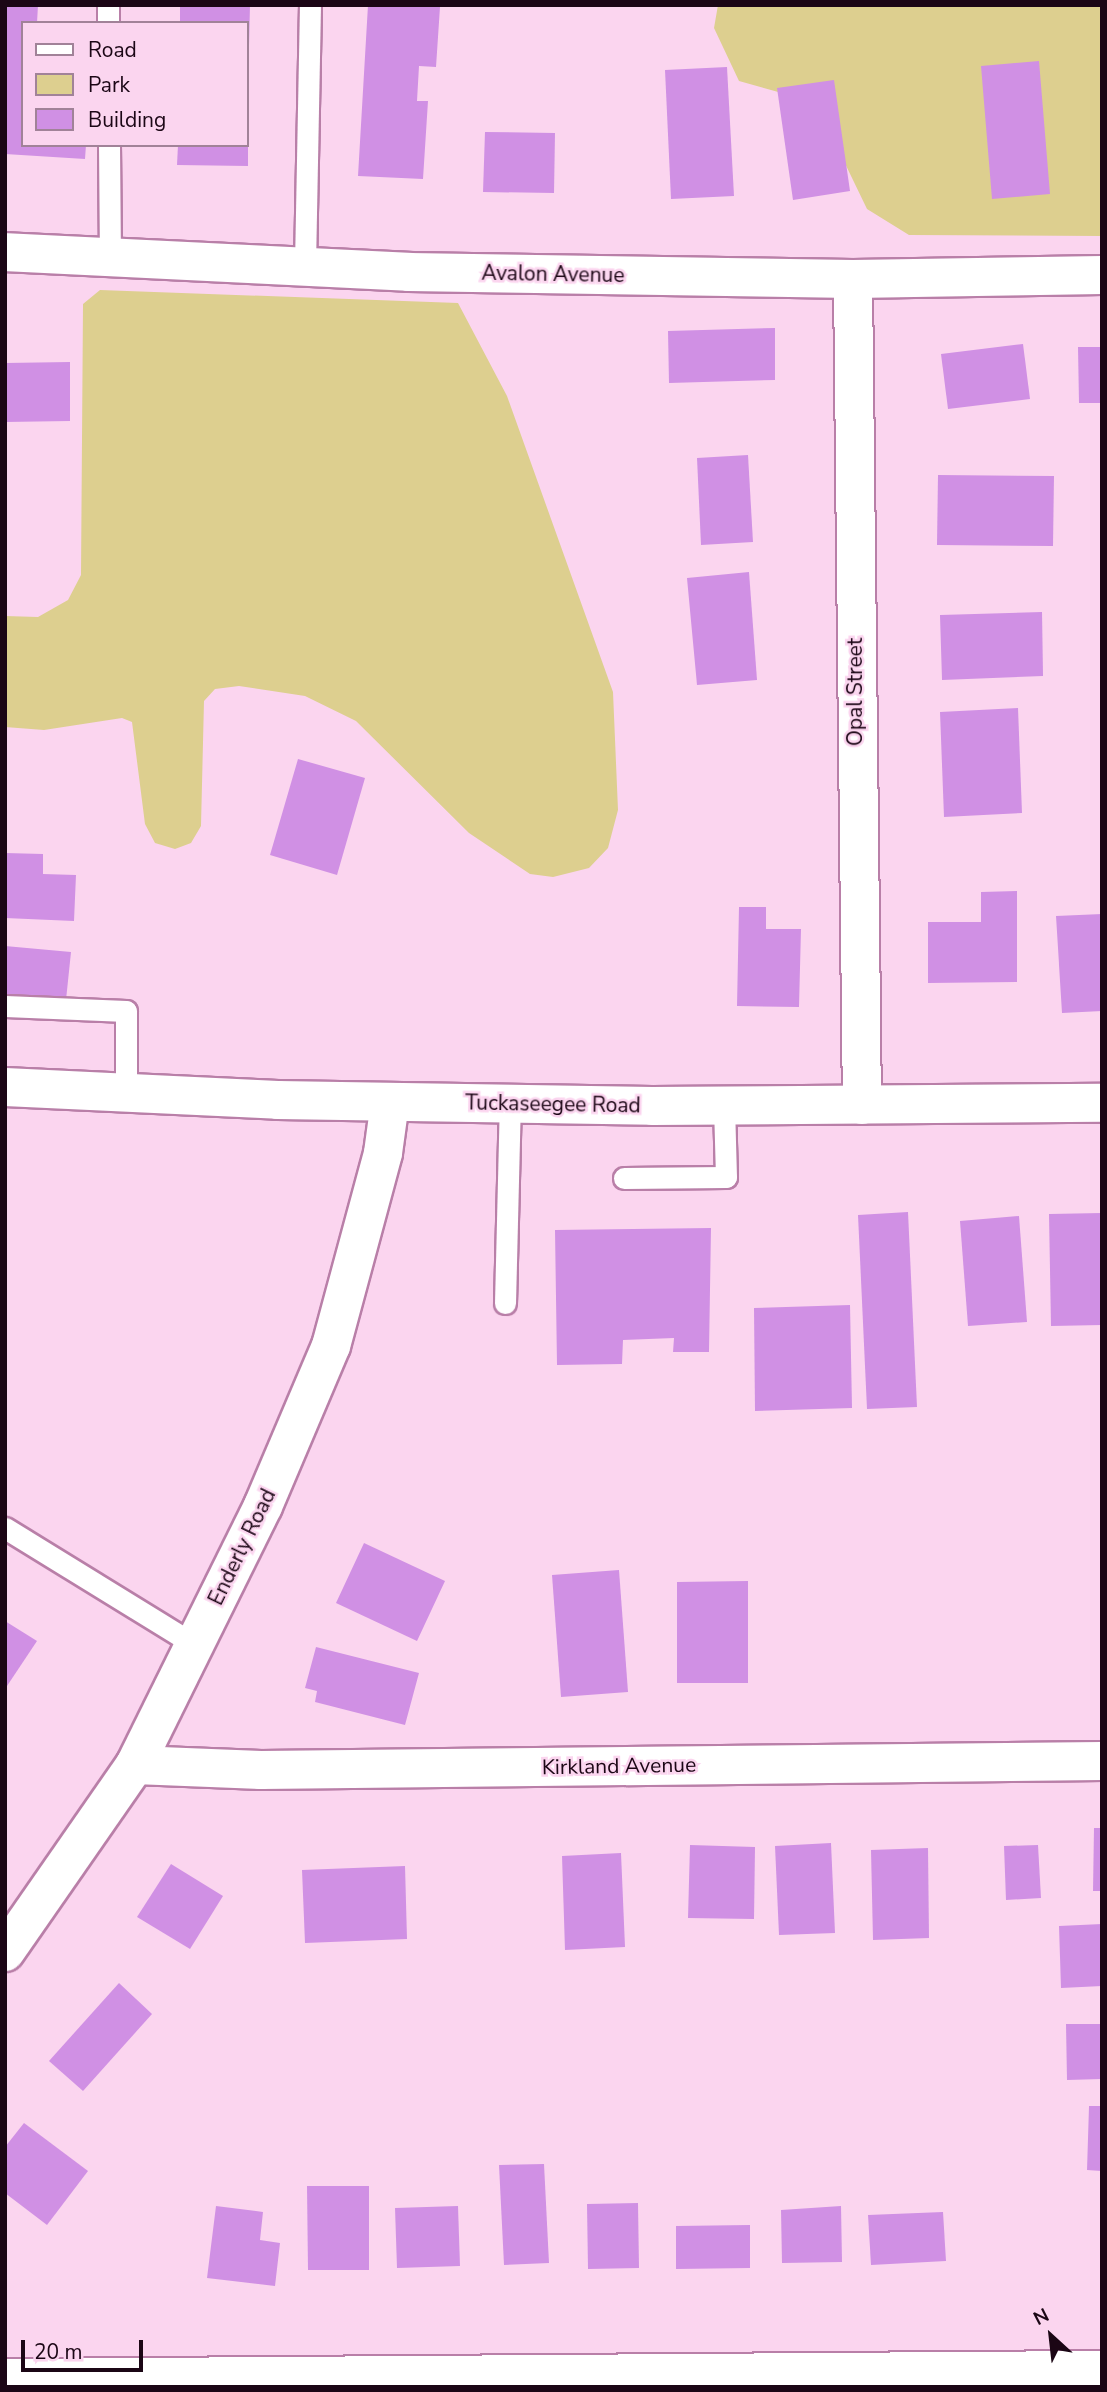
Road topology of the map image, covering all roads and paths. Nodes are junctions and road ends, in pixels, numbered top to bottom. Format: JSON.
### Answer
{"nodes":[{"id":1,"x":310,"y":5,"type":"edge"},
{"id":2,"x":109,"y":147,"type":"edge"},
{"id":3,"x":5,"y":252,"type":"edge"},
{"id":4,"x":110,"y":256,"type":"junction"},
{"id":5,"x":305,"y":265,"type":"junction"},
{"id":6,"x":1102,"y":275,"type":"edge"},
{"id":7,"x":853,"y":279,"type":"junction"},
{"id":8,"x":5,"y":1006,"type":"edge"},
{"id":9,"x":5,"y":1087,"type":"edge"},
{"id":10,"x":126,"y":1093,"type":"junction"},
{"id":11,"x":390,"y":1101,"type":"junction"},
{"id":12,"x":1102,"y":1103,"type":"edge"},
{"id":13,"x":510,"y":1104,"type":"junction"},
{"id":14,"x":862,"y":1105,"type":"junction"},
{"id":15,"x":724,"y":1106,"type":"junction"},
{"id":16,"x":624,"y":1178,"type":"dead end"},
{"id":17,"x":505,"y":1303,"type":"dead end"},
{"id":18,"x":5,"y":1528,"type":"edge"},
{"id":19,"x":195,"y":1645,"type":"junction"},
{"id":20,"x":1102,"y":1761,"type":"edge"},
{"id":21,"x":135,"y":1765,"type":"junction"},
{"id":22,"x":5,"y":1952,"type":"edge"},
{"id":23,"x":1102,"y":2370,"type":"edge"},
{"id":24,"x":5,"y":2378,"type":"edge"}],
"edges":[{"from":1,"to":5,"type":"lane"},
{"from":2,"to":4,"type":"lane"},
{"from":3,"to":4,"type":"street","name":"Avalon Avenue"},
{"from":4,"to":5,"type":"street","name":"Avalon Avenue"},
{"from":5,"to":7,"type":"street","name":"Avalon Avenue"},
{"from":6,"to":7,"type":"street","name":"Avalon Avenue"},
{"from":7,"to":14,"type":"street","name":"Opal Street"},
{"from":8,"to":10,"type":"lane"},
{"from":9,"to":10,"type":"street","name":"Tuckaseegee Road"},
{"from":10,"to":11,"type":"street","name":"Tuckaseegee Road"},
{"from":11,"to":13,"type":"street","name":"Tuckaseegee Road"},
{"from":11,"to":19,"type":"street","name":"Enderly Road"},
{"from":12,"to":14,"type":"street","name":"Tuckaseegee Road"},
{"from":13,"to":15,"type":"street","name":"Tuckaseegee Road"},
{"from":13,"to":17,"type":"lane"},
{"from":14,"to":15,"type":"street","name":"Tuckaseegee Road"},
{"from":15,"to":16,"type":"lane"},
{"from":18,"to":19,"type":"lane"},
{"from":19,"to":21,"type":"street","name":"Enderly Road"},
{"from":20,"to":21,"type":"street","name":"Kirkland Avenue"},
{"from":21,"to":22,"type":"street","name":"Enderly Road"},
{"from":23,"to":24,"type":"street"}]}
